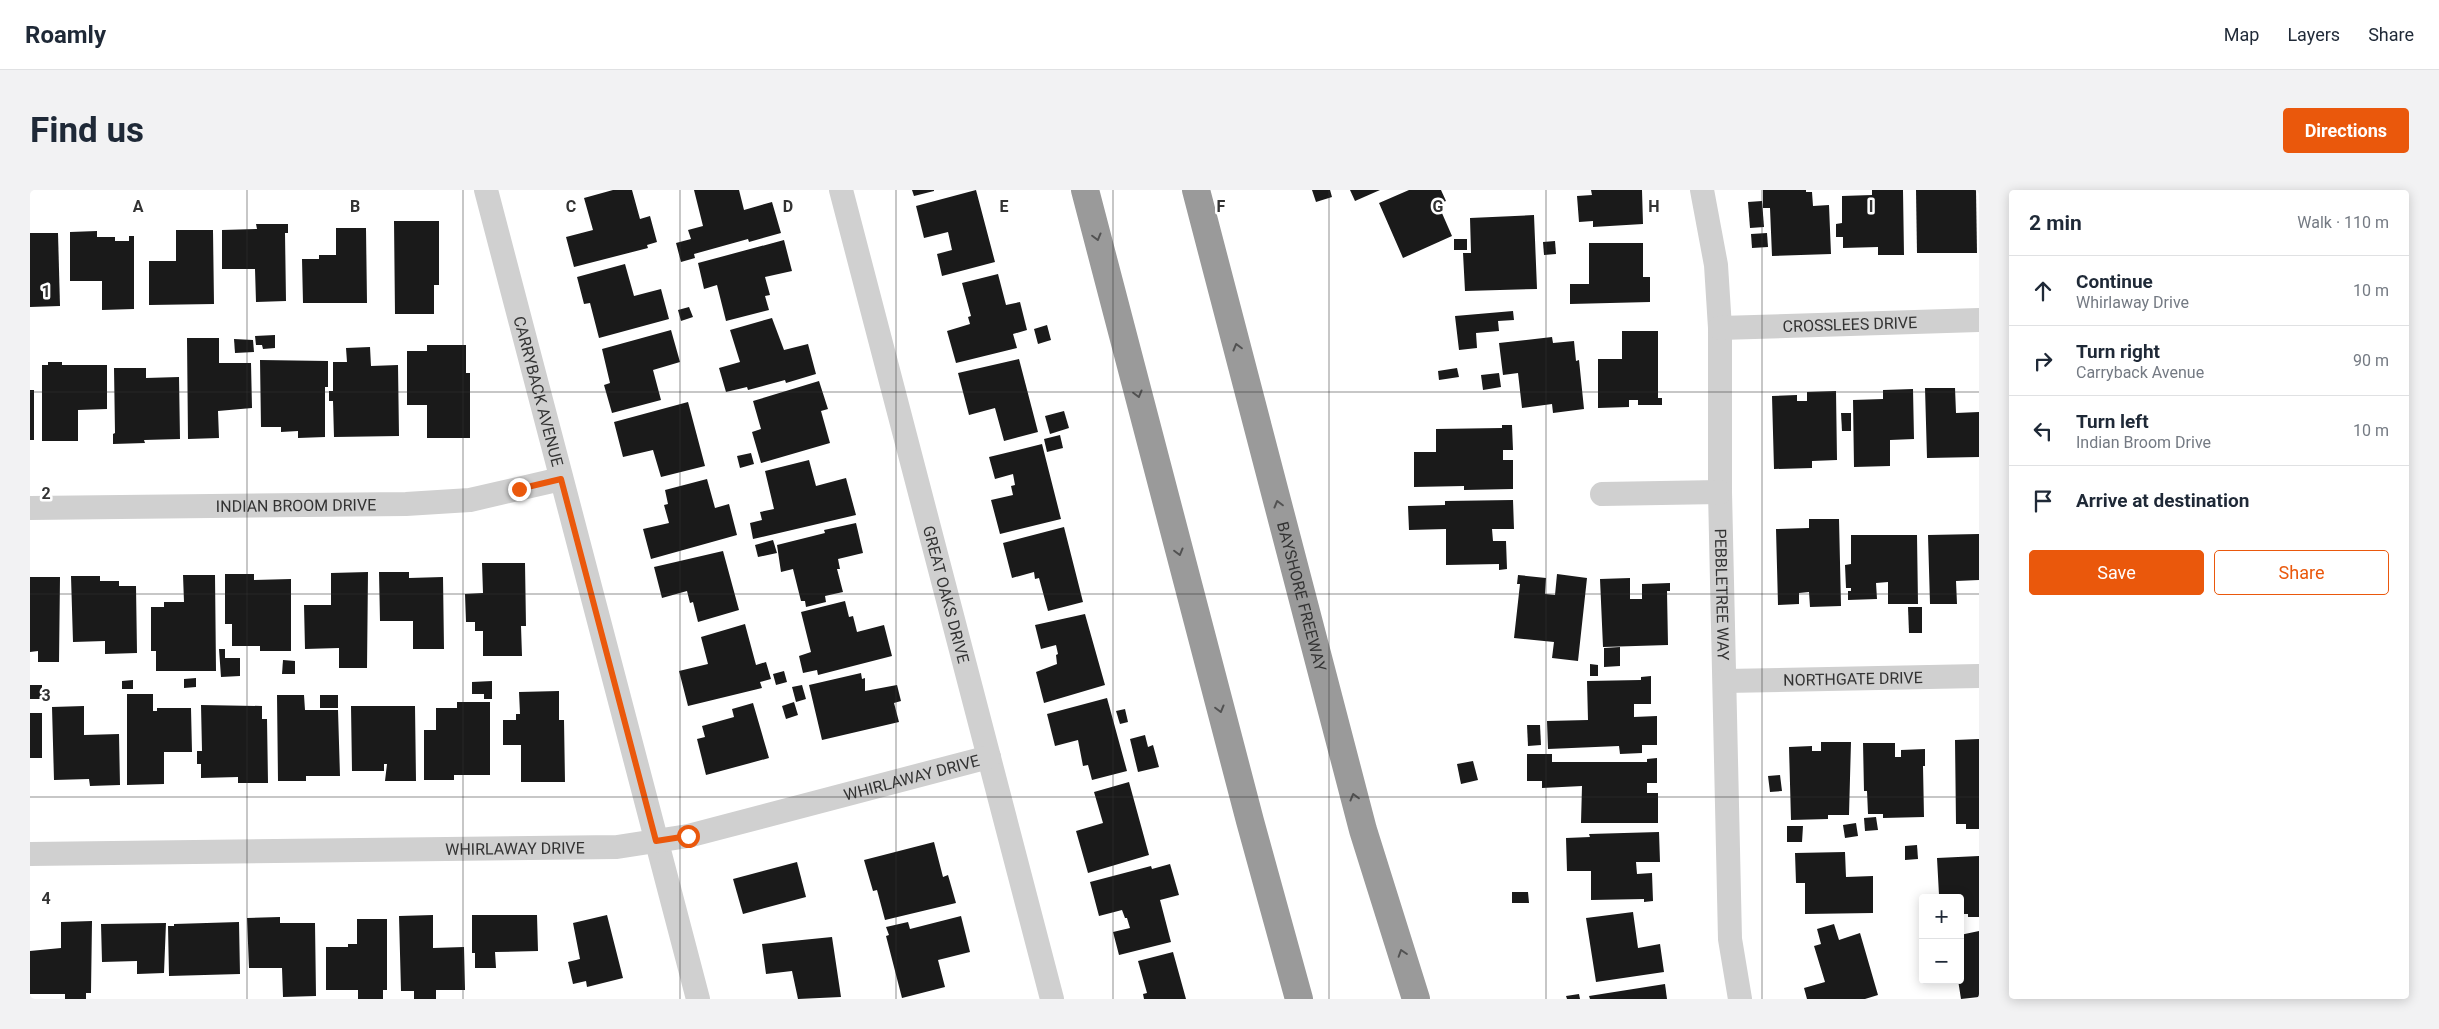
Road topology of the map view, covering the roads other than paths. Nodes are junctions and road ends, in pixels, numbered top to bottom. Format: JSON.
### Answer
{"nodes":[{"id":1,"x":486,"y":190,"type":"edge"},
{"id":2,"x":841,"y":190,"type":"edge"},
{"id":3,"x":1085,"y":190,"type":"edge"},
{"id":4,"x":1196,"y":190,"type":"edge"},
{"id":5,"x":1702,"y":190,"type":"edge"},
{"id":6,"x":1979,"y":320,"type":"edge"},
{"id":7,"x":1720,"y":328,"type":"junction"},
{"id":8,"x":561,"y":479,"type":"junction"},
{"id":9,"x":1720,"y":492,"type":"junction"},
{"id":10,"x":1602,"y":494,"type":"dead end"},
{"id":11,"x":30,"y":508,"type":"edge"},
{"id":12,"x":1979,"y":676,"type":"edge"},
{"id":13,"x":1725,"y":681,"type":"junction"},
{"id":14,"x":989,"y":757,"type":"junction"},
{"id":15,"x":656,"y":841,"type":"junction"},
{"id":16,"x":30,"y":854,"type":"edge"},
{"id":17,"x":698,"y":999,"type":"edge"},
{"id":18,"x":1052,"y":999,"type":"edge"},
{"id":19,"x":1298,"y":999,"type":"edge"},
{"id":20,"x":1416,"y":999,"type":"edge"},
{"id":21,"x":1740,"y":999,"type":"edge"}],
"edges":[{"from":1,"to":8,"type":"street","name":"CARRYBACK AVENUE"},
{"from":2,"to":14,"type":"street","name":"GREAT OAKS DRIVE"},
{"from":3,"to":19,"type":"highway","one_way":true},
{"from":20,"to":4,"type":"highway","name":"BAYSHORE FREEWAY","one_way":true},
{"from":5,"to":7,"type":"street","name":"PEBBLETREE WAY"},
{"from":6,"to":7,"type":"street","name":"CROSSLEES DRIVE"},
{"from":7,"to":9,"type":"street","name":"PEBBLETREE WAY"},
{"from":8,"to":11,"type":"street","name":"INDIAN BROOM DRIVE"},
{"from":8,"to":15,"type":"street","name":"CARRYBACK AVENUE"},
{"from":9,"to":10,"type":"street"},
{"from":9,"to":13,"type":"street","name":"PEBBLETREE WAY"},
{"from":12,"to":13,"type":"street","name":"NORTHGATE DRIVE"},
{"from":13,"to":21,"type":"street","name":"PEBBLETREE WAY"},
{"from":14,"to":15,"type":"street","name":"WHIRLAWAY DRIVE"},
{"from":14,"to":18,"type":"street","name":"GREAT OAKS DRIVE"},
{"from":15,"to":16,"type":"street","name":"WHIRLAWAY DRIVE"},
{"from":15,"to":17,"type":"street","name":"CARRYBACK AVENUE"}]}
